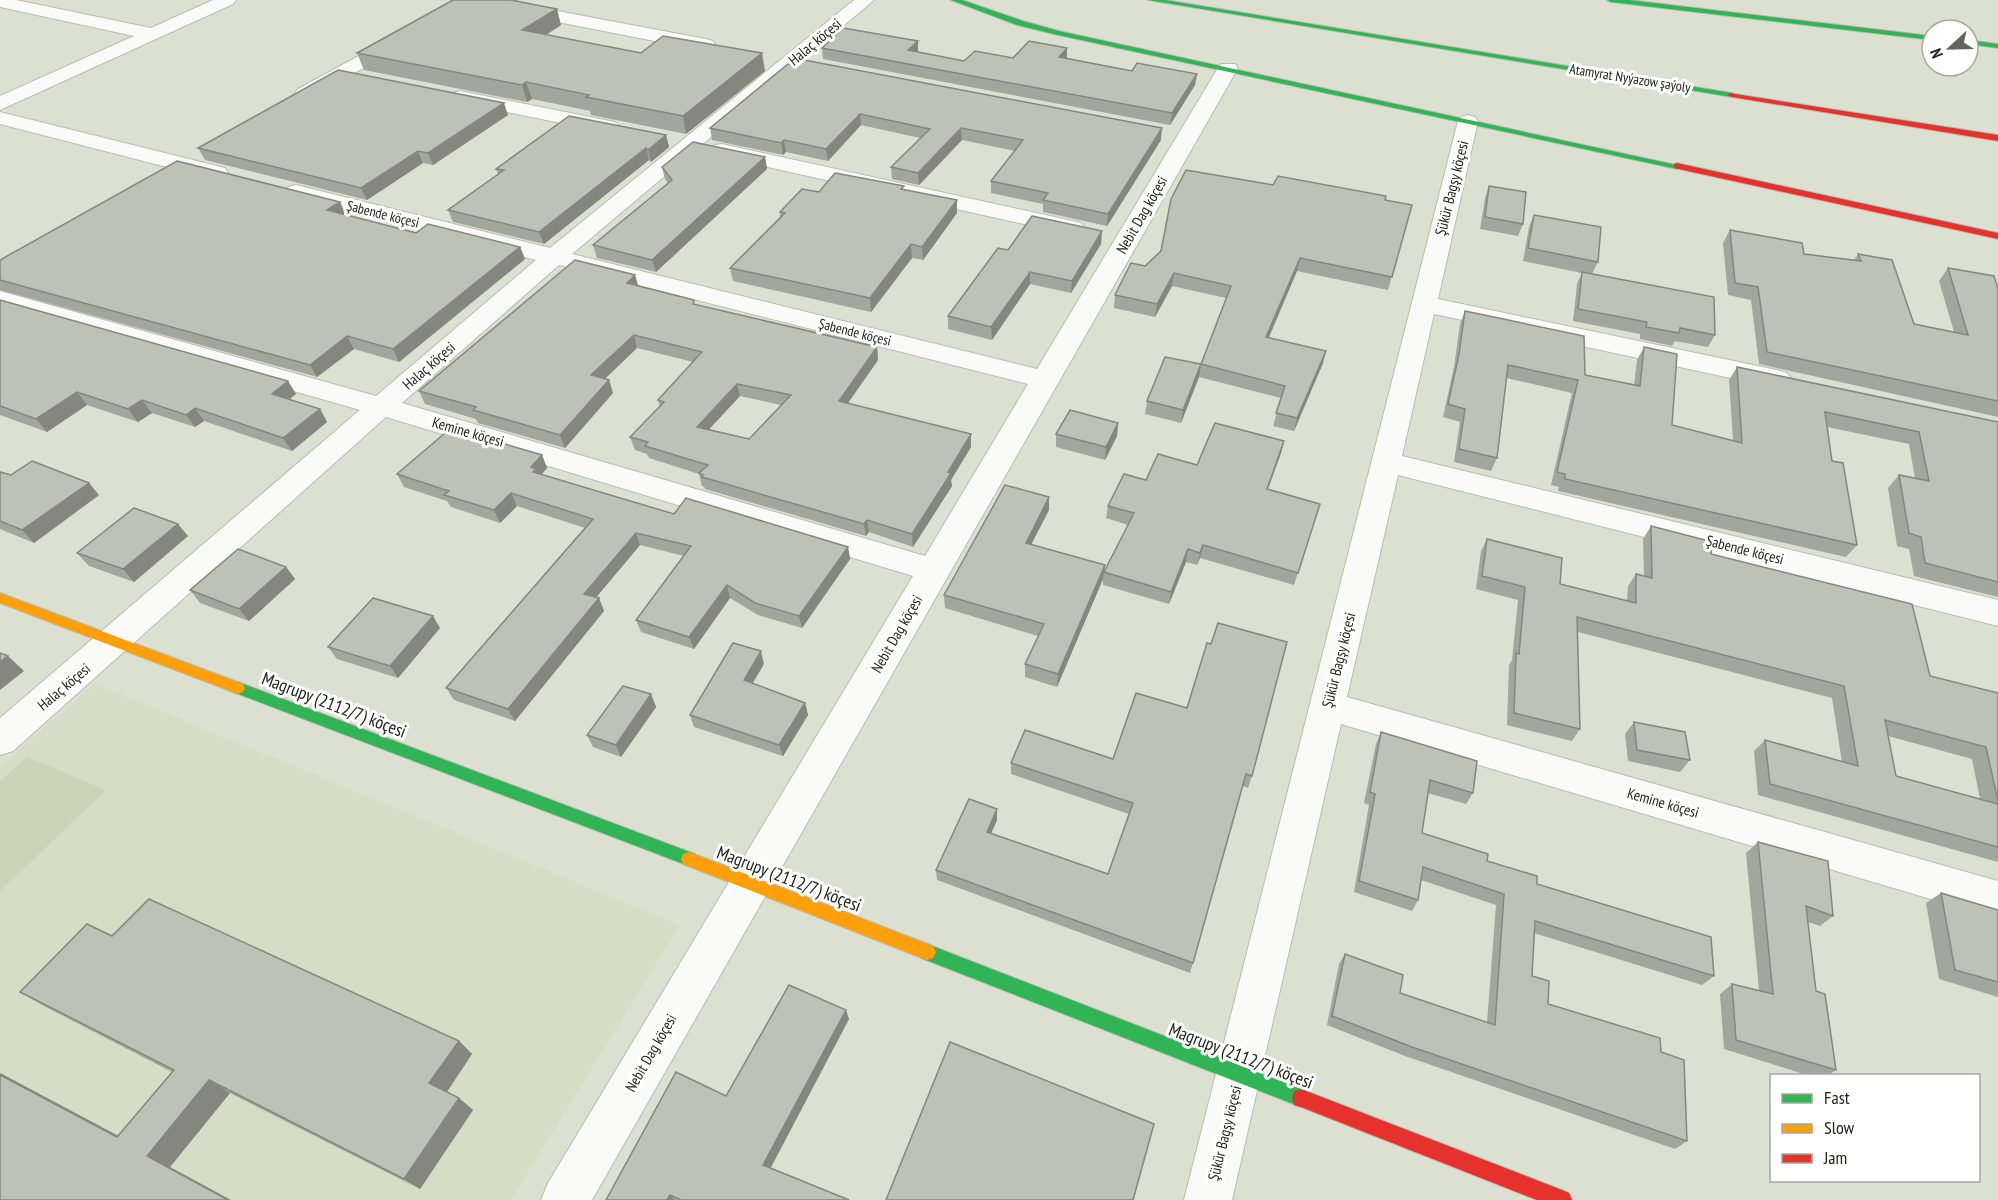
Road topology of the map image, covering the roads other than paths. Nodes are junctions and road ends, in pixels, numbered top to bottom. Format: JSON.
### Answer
{"nodes":[{"id":1,"x":227,"y":0,"type":"edge"},
{"id":2,"x":470,"y":0,"type":"edge"},
{"id":3,"x":865,"y":0,"type":"edge"},
{"id":4,"x":955,"y":0,"type":"edge"},
{"id":5,"x":1152,"y":0,"type":"edge"},
{"id":6,"x":1611,"y":0,"type":"edge"},
{"id":7,"x":0,"y":2,"type":"edge"},
{"id":8,"x":1015,"y":7,"type":"dead end"},
{"id":9,"x":450,"y":11,"type":"edge"},
{"id":10,"x":1020,"y":23,"type":"junction"},
{"id":11,"x":420,"y":28,"type":"edge"},
{"id":12,"x":153,"y":34,"type":"junction"},
{"id":13,"x":1920,"y":37,"type":"edge"},
{"id":14,"x":1980,"y":44,"type":"edge"},
{"id":15,"x":1998,"y":46,"type":"edge"},
{"id":16,"x":724,"y":48,"type":"edge"},
{"id":17,"x":1228,"y":68,"type":"junction"},
{"id":18,"x":340,"y":73,"type":"junction"},
{"id":19,"x":375,"y":80,"type":"edge"},
{"id":20,"x":444,"y":94,"type":"edge"},
{"id":21,"x":290,"y":101,"type":"edge"},
{"id":22,"x":0,"y":104,"type":"edge"},
{"id":23,"x":0,"y":118,"type":"edge"},
{"id":24,"x":1468,"y":121,"type":"junction"},
{"id":25,"x":631,"y":131,"type":"edge"},
{"id":26,"x":1998,"y":138,"type":"edge"},
{"id":27,"x":677,"y":140,"type":"junction"},
{"id":28,"x":189,"y":157,"type":"junction"},
{"id":29,"x":236,"y":177,"type":"edge"},
{"id":30,"x":150,"y":180,"type":"edge"},
{"id":31,"x":270,"y":186,"type":"edge"},
{"id":32,"x":1108,"y":235,"type":"junction"},
{"id":33,"x":1997,"y":238,"type":"edge"},
{"id":34,"x":554,"y":256,"type":"junction"},
{"id":35,"x":0,"y":299,"type":"edge"},
{"id":36,"x":1424,"y":304,"type":"junction"},
{"id":37,"x":1046,"y":380,"type":"junction"},
{"id":38,"x":1799,"y":384,"type":"edge"},
{"id":39,"x":383,"y":407,"type":"junction"},
{"id":40,"x":1386,"y":462,"type":"junction"},
{"id":41,"x":934,"y":570,"type":"junction"},
{"id":42,"x":0,"y":598,"type":"edge"},
{"id":43,"x":1998,"y":613,"type":"edge"},
{"id":44,"x":116,"y":642,"type":"junction"},
{"id":45,"x":1328,"y":706,"type":"junction"},
{"id":46,"x":0,"y":740,"type":"edge"},
{"id":47,"x":751,"y":883,"type":"junction"},
{"id":48,"x":1998,"y":900,"type":"edge"},
{"id":49,"x":1239,"y":1074,"type":"junction"},
{"id":50,"x":565,"y":1200,"type":"edge"},
{"id":51,"x":1208,"y":1200,"type":"edge"},
{"id":52,"x":1562,"y":1200,"type":"edge"}],
"edges":[{"from":1,"to":12,"type":"street"},
{"from":2,"to":9,"type":"street"},
{"from":2,"to":16,"type":"street"},
{"from":3,"to":27,"type":"street","name":"Halaç köçesi"},
{"from":4,"to":10,"type":"main road"},
{"from":5,"to":26,"type":"main road","name":"Atamyrat Nyýazow şaýoly"},
{"from":6,"to":13,"type":"main road"},
{"from":7,"to":12,"type":"street"},
{"from":8,"to":10,"type":"main road"},
{"from":10,"to":17,"type":"main road"},
{"from":11,"to":18,"type":"street"},
{"from":12,"to":22,"type":"street"},
{"from":14,"to":15,"type":"main road"},
{"from":17,"to":24,"type":"main road"},
{"from":17,"to":32,"type":"street","name":"Nebit Dag köçesi"},
{"from":18,"to":19,"type":"street"},
{"from":18,"to":21,"type":"street"},
{"from":20,"to":25,"type":"street"},
{"from":23,"to":28,"type":"street"},
{"from":24,"to":33,"type":"main road"},
{"from":24,"to":36,"type":"street","name":"Şükür Bagşy köçesi"},
{"from":27,"to":32,"type":"street"},
{"from":27,"to":34,"type":"street","name":"Halaç köçesi"},
{"from":28,"to":29,"type":"street"},
{"from":28,"to":30,"type":"street"},
{"from":31,"to":34,"type":"street","name":"Şabende köçesi"},
{"from":32,"to":37,"type":"street","name":"Nebit Dag köçesi"},
{"from":34,"to":37,"type":"street","name":"Şabende köçesi"},
{"from":34,"to":39,"type":"street","name":"Halaç köçesi"},
{"from":35,"to":39,"type":"street","name":"Kemine köçesi"},
{"from":36,"to":38,"type":"street"},
{"from":36,"to":40,"type":"street","name":"Şükür Bagşy köçesi"},
{"from":37,"to":41,"type":"street","name":"Nebit Dag köçesi"},
{"from":39,"to":41,"type":"street","name":"Kemine köçesi"},
{"from":39,"to":44,"type":"street","name":"Halaç köçesi"},
{"from":40,"to":43,"type":"street","name":"Şabende köçesi"},
{"from":40,"to":45,"type":"street","name":"Şükür Bagşy köçesi"},
{"from":41,"to":47,"type":"street","name":"Nebit Dag köçesi"},
{"from":42,"to":44,"type":"main road","name":"Magrupy (2112/7) köçesi"},
{"from":44,"to":46,"type":"street","name":"Halaç köçesi"},
{"from":44,"to":47,"type":"main road","name":"Magrupy (2112/7) köçesi"},
{"from":45,"to":48,"type":"street","name":"Kemine köçesi"},
{"from":45,"to":49,"type":"street","name":"Şükür Bagşy köçesi"},
{"from":47,"to":49,"type":"main road","name":"Magrupy (2112/7) köçesi"},
{"from":47,"to":50,"type":"street","name":"Nebit Dag köçesi"},
{"from":49,"to":51,"type":"street","name":"Şükür Bagşy köçesi"},
{"from":49,"to":52,"type":"main road","name":"Magrupy (2112/7) köçesi"}]}
